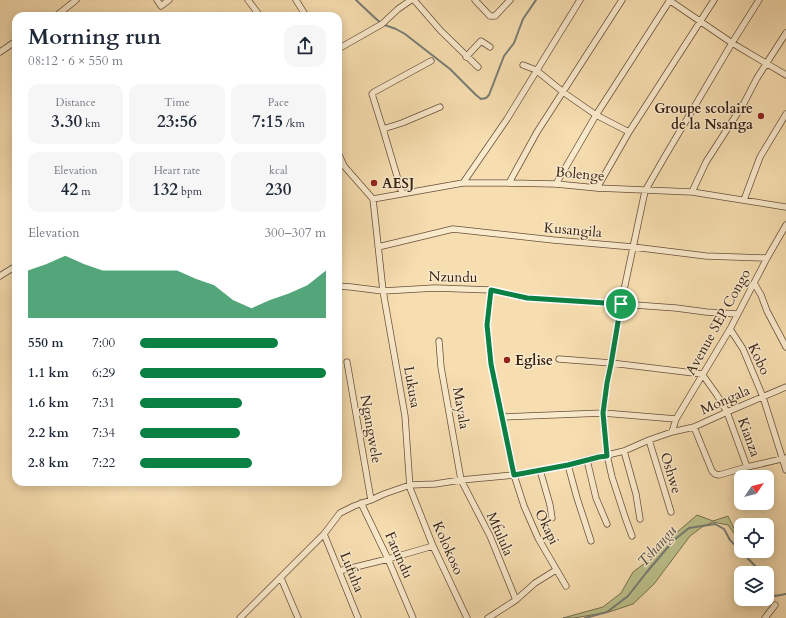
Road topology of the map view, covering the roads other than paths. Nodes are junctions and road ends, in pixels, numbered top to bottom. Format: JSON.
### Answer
{"nodes":[{"id":1,"x":75,"y":0,"type":"edge"},
{"id":2,"x":157,"y":0,"type":"edge"},
{"id":3,"x":169,"y":0,"type":"edge"},
{"id":4,"x":296,"y":0,"type":"edge"},
{"id":5,"x":410,"y":0,"type":"edge"},
{"id":6,"x":414,"y":0,"type":"edge"},
{"id":7,"x":475,"y":0,"type":"edge"},
{"id":8,"x":510,"y":0,"type":"edge"},
{"id":9,"x":580,"y":0,"type":"edge"},
{"id":10,"x":622,"y":0,"type":"edge"},
{"id":11,"x":669,"y":0,"type":"edge"},
{"id":12,"x":714,"y":0,"type":"edge"},
{"id":13,"x":759,"y":0,"type":"edge"},
{"id":14,"x":251,"y":1,"type":"edge"},
{"id":15,"x":61,"y":12,"type":"edge"},
{"id":16,"x":258,"y":12,"type":"edge"},
{"id":17,"x":304,"y":12,"type":"edge"},
{"id":18,"x":700,"y":22,"type":"junction"},
{"id":19,"x":786,"y":33,"type":"edge"},
{"id":20,"x":732,"y":43,"type":"junction"},
{"id":21,"x":12,"y":44,"type":"edge"},
{"id":22,"x":342,"y":47,"type":"edge"},
{"id":23,"x":490,"y":47,"type":"dead end"},
{"id":24,"x":0,"y":52,"type":"edge"},
{"id":25,"x":466,"y":57,"type":"junction"},
{"id":26,"x":431,"y":61,"type":"dead end"},
{"id":27,"x":767,"y":63,"type":"junction"},
{"id":28,"x":523,"y":64,"type":"dead end"},
{"id":29,"x":478,"y":68,"type":"dead end"},
{"id":30,"x":536,"y":70,"type":"junction"},
{"id":31,"x":786,"y":75,"type":"edge"},
{"id":32,"x":563,"y":92,"type":"junction"},
{"id":33,"x":440,"y":107,"type":"dead end"},
{"id":34,"x":786,"y":114,"type":"edge"},
{"id":35,"x":596,"y":115,"type":"junction"},
{"id":36,"x":383,"y":129,"type":"junction"},
{"id":37,"x":629,"y":132,"type":"junction"},
{"id":38,"x":342,"y":162,"type":"edge"},
{"id":39,"x":463,"y":183,"type":"junction"},
{"id":40,"x":509,"y":183,"type":"junction"},
{"id":41,"x":556,"y":184,"type":"junction"},
{"id":42,"x":597,"y":188,"type":"junction"},
{"id":43,"x":645,"y":191,"type":"junction"},
{"id":44,"x":692,"y":192,"type":"junction"},
{"id":45,"x":402,"y":193,"type":"junction"},
{"id":46,"x":373,"y":199,"type":"junction"},
{"id":47,"x":744,"y":200,"type":"junction"},
{"id":48,"x":786,"y":207,"type":"edge"},
{"id":49,"x":786,"y":225,"type":"edge"},
{"id":50,"x":378,"y":247,"type":"junction"},
{"id":51,"x":633,"y":247,"type":"junction"},
{"id":52,"x":767,"y":258,"type":"junction"},
{"id":53,"x":12,"y":268,"type":"edge"},
{"id":54,"x":0,"y":276,"type":"edge"},
{"id":55,"x":754,"y":283,"type":"junction"},
{"id":56,"x":342,"y":286,"type":"edge"},
{"id":57,"x":491,"y":290,"type":"junction"},
{"id":58,"x":382,"y":291,"type":"junction"},
{"id":59,"x":621,"y":304,"type":"junction"},
{"id":60,"x":737,"y":314,"type":"junction"},
{"id":61,"x":730,"y":329,"type":"junction"},
{"id":62,"x":439,"y":341,"type":"dead end"},
{"id":63,"x":786,"y":347,"type":"edge"},
{"id":64,"x":559,"y":359,"type":"dead end"},
{"id":65,"x":347,"y":362,"type":"dead end"},
{"id":66,"x":611,"y":364,"type":"junction"},
{"id":67,"x":702,"y":374,"type":"junction"},
{"id":68,"x":786,"y":387,"type":"edge"},
{"id":69,"x":763,"y":397,"type":"junction"},
{"id":70,"x":727,"y":412,"type":"junction"},
{"id":71,"x":603,"y":413,"type":"junction"},
{"id":72,"x":503,"y":417,"type":"junction"},
{"id":73,"x":676,"y":419,"type":"junction"},
{"id":74,"x":694,"y":427,"type":"junction"},
{"id":75,"x":672,"y":432,"type":"junction"},
{"id":76,"x":649,"y":440,"type":"junction"},
{"id":77,"x":624,"y":451,"type":"junction"},
{"id":78,"x":607,"y":456,"type":"junction"},
{"id":79,"x":784,"y":459,"type":"edge"},
{"id":80,"x":587,"y":460,"type":"junction"},
{"id":81,"x":568,"y":465,"type":"junction"},
{"id":82,"x":747,"y":467,"type":"junction"},
{"id":83,"x":540,"y":470,"type":"junction"},
{"id":84,"x":786,"y":470,"type":"edge"},
{"id":85,"x":514,"y":475,"type":"junction"},
{"id":86,"x":461,"y":480,"type":"junction"},
{"id":87,"x":410,"y":487,"type":"junction"},
{"id":88,"x":371,"y":500,"type":"junction"},
{"id":89,"x":361,"y":503,"type":"junction"},
{"id":90,"x":671,"y":512,"type":"dead end"},
{"id":91,"x":552,"y":518,"type":"dead end"},
{"id":92,"x":640,"y":519,"type":"dead end"},
{"id":93,"x":607,"y":524,"type":"dead end"},
{"id":94,"x":324,"y":534,"type":"junction"},
{"id":95,"x":632,"y":536,"type":"dead end"},
{"id":96,"x":591,"y":541,"type":"dead end"},
{"id":97,"x":432,"y":546,"type":"junction"},
{"id":98,"x":388,"y":559,"type":"junction"},
{"id":99,"x":556,"y":570,"type":"junction"},
{"id":100,"x":339,"y":571,"type":"junction"},
{"id":101,"x":280,"y":578,"type":"junction"},
{"id":102,"x":566,"y":586,"type":"dead end"},
{"id":103,"x":516,"y":600,"type":"junction"},
{"id":104,"x":775,"y":605,"type":"dead end"},
{"id":105,"x":248,"y":611,"type":"junction"},
{"id":106,"x":240,"y":618,"type":"edge"},
{"id":107,"x":248,"y":618,"type":"edge"},
{"id":108,"x":298,"y":618,"type":"edge"},
{"id":109,"x":358,"y":618,"type":"edge"},
{"id":110,"x":413,"y":618,"type":"edge"},
{"id":111,"x":467,"y":618,"type":"edge"},
{"id":112,"x":488,"y":618,"type":"edge"},
{"id":113,"x":764,"y":618,"type":"edge"}],
"edges":[{"from":1,"to":15,"type":"street"},
{"from":2,"to":3,"type":"street"},
{"from":4,"to":17,"type":"street"},
{"from":5,"to":22,"type":"street"},
{"from":6,"to":25,"type":"street"},
{"from":7,"to":8,"type":"street"},
{"from":9,"to":30,"type":"street"},
{"from":10,"to":32,"type":"street"},
{"from":11,"to":18,"type":"street"},
{"from":11,"to":35,"type":"street"},
{"from":12,"to":18,"type":"street"},
{"from":13,"to":20,"type":"street"},
{"from":14,"to":16,"type":"street"},
{"from":18,"to":20,"type":"street"},
{"from":18,"to":37,"type":"street"},
{"from":19,"to":27,"type":"street"},
{"from":20,"to":27,"type":"street"},
{"from":20,"to":43,"type":"street"},
{"from":21,"to":24,"type":"street"},
{"from":23,"to":25,"type":"street"},
{"from":25,"to":29,"type":"street"},
{"from":26,"to":36,"type":"street"},
{"from":27,"to":31,"type":"street"},
{"from":27,"to":44,"type":"street"},
{"from":28,"to":30,"type":"street"},
{"from":30,"to":32,"type":"street"},
{"from":30,"to":39,"type":"street"},
{"from":32,"to":35,"type":"street"},
{"from":32,"to":40,"type":"street"},
{"from":33,"to":36,"type":"street"},
{"from":34,"to":47,"type":"street"},
{"from":35,"to":37,"type":"street"},
{"from":35,"to":41,"type":"street"},
{"from":36,"to":45,"type":"street"},
{"from":37,"to":42,"type":"street"},
{"from":38,"to":46,"type":"street"},
{"from":39,"to":40,"type":"street","name":"Bolenge"},
{"from":39,"to":45,"type":"street","name":"Bolenge"},
{"from":40,"to":41,"type":"street","name":"Bolenge"},
{"from":41,"to":42,"type":"street","name":"Bolenge"},
{"from":42,"to":43,"type":"street","name":"Bolenge"},
{"from":43,"to":44,"type":"street","name":"Bolenge"},
{"from":43,"to":51,"type":"street"},
{"from":44,"to":47,"type":"street","name":"Bolenge"},
{"from":45,"to":46,"type":"street","name":"Bolenge"},
{"from":46,"to":50,"type":"street","name":"Lukusa"},
{"from":47,"to":48,"type":"street","name":"Bolenge"},
{"from":49,"to":52,"type":"street","name":"Avenue SEP Congo"},
{"from":50,"to":51,"type":"street","name":"Kusangila"},
{"from":50,"to":58,"type":"street","name":"Lukusa"},
{"from":51,"to":52,"type":"street","name":"Kusangila"},
{"from":51,"to":59,"type":"street"},
{"from":52,"to":55,"type":"street","name":"Avenue SEP Congo"},
{"from":53,"to":54,"type":"street"},
{"from":55,"to":60,"type":"street","name":"Avenue SEP Congo"},
{"from":55,"to":63,"type":"street"},
{"from":56,"to":58,"type":"street","name":"Nzundu"},
{"from":57,"to":58,"type":"street","name":"Nzundu"},
{"from":57,"to":59,"type":"street","name":"Nzundu"},
{"from":57,"to":72,"type":"street","name":"Okapi"},
{"from":58,"to":87,"type":"street","name":"Lukusa"},
{"from":59,"to":60,"type":"street","name":"Nzundu"},
{"from":59,"to":66,"type":"street"},
{"from":60,"to":61,"type":"street","name":"Avenue SEP Congo"},
{"from":61,"to":67,"type":"street","name":"Avenue SEP Congo"},
{"from":61,"to":69,"type":"street","name":"Kobo"},
{"from":62,"to":86,"type":"street","name":"Mayala"},
{"from":64,"to":66,"type":"street"},
{"from":65,"to":88,"type":"street","name":"Ngangwele"},
{"from":66,"to":67,"type":"street"},
{"from":66,"to":71,"type":"street"},
{"from":67,"to":70,"type":"street","name":"Kianza"},
{"from":67,"to":73,"type":"street","name":"Avenue SEP Congo"},
{"from":68,"to":69,"type":"street","name":"Mongala"},
{"from":69,"to":70,"type":"street","name":"Mongala"},
{"from":69,"to":79,"type":"street","name":"Kobo"},
{"from":70,"to":74,"type":"street","name":"Mongala"},
{"from":70,"to":82,"type":"street","name":"Kianza"},
{"from":71,"to":72,"type":"street"},
{"from":71,"to":73,"type":"street"},
{"from":71,"to":78,"type":"street"},
{"from":72,"to":85,"type":"street","name":"Okapi"},
{"from":73,"to":75,"type":"street","name":"Avenue SEP Congo"},
{"from":74,"to":75,"type":"street","name":"Mongala"},
{"from":74,"to":82,"type":"street"},
{"from":75,"to":76,"type":"street","name":"Mongala"},
{"from":76,"to":77,"type":"street","name":"Mongala"},
{"from":76,"to":90,"type":"street","name":"Oshwe"},
{"from":77,"to":78,"type":"street","name":"Mongala"},
{"from":77,"to":92,"type":"street"},
{"from":78,"to":80,"type":"street","name":"Mongala"},
{"from":78,"to":95,"type":"street"},
{"from":79,"to":82,"type":"street"},
{"from":79,"to":84,"type":"street","name":"Kobo"},
{"from":80,"to":81,"type":"street","name":"Mongala"},
{"from":80,"to":93,"type":"street"},
{"from":81,"to":83,"type":"street","name":"Mongala"},
{"from":81,"to":96,"type":"street"},
{"from":83,"to":85,"type":"street","name":"Mongala"},
{"from":83,"to":91,"type":"street"},
{"from":85,"to":86,"type":"street","name":"Mongala"},
{"from":85,"to":99,"type":"street","name":"Okapi"},
{"from":86,"to":87,"type":"street","name":"Mongala"},
{"from":86,"to":103,"type":"street","name":"Mfulula"},
{"from":87,"to":88,"type":"street","name":"Mongala"},
{"from":87,"to":97,"type":"street","name":"Kolokoso"},
{"from":88,"to":89,"type":"street","name":"Mongala"},
{"from":89,"to":94,"type":"street","name":"Mongala"},
{"from":89,"to":98,"type":"street","name":"Fatundu"},
{"from":94,"to":100,"type":"street","name":"Lufuha"},
{"from":94,"to":101,"type":"street","name":"Mongala"},
{"from":97,"to":98,"type":"street"},
{"from":97,"to":111,"type":"street","name":"Kolokoso"},
{"from":98,"to":100,"type":"street"},
{"from":98,"to":110,"type":"street","name":"Fatundu"},
{"from":99,"to":102,"type":"street","name":"Okapi"},
{"from":99,"to":103,"type":"street"},
{"from":100,"to":109,"type":"street","name":"Lufuha"},
{"from":101,"to":105,"type":"street","name":"Mongala"},
{"from":101,"to":108,"type":"street"},
{"from":103,"to":112,"type":"street"},
{"from":104,"to":113,"type":"street"},
{"from":105,"to":106,"type":"street","name":"Mongala"},
{"from":105,"to":107,"type":"street"}]}
